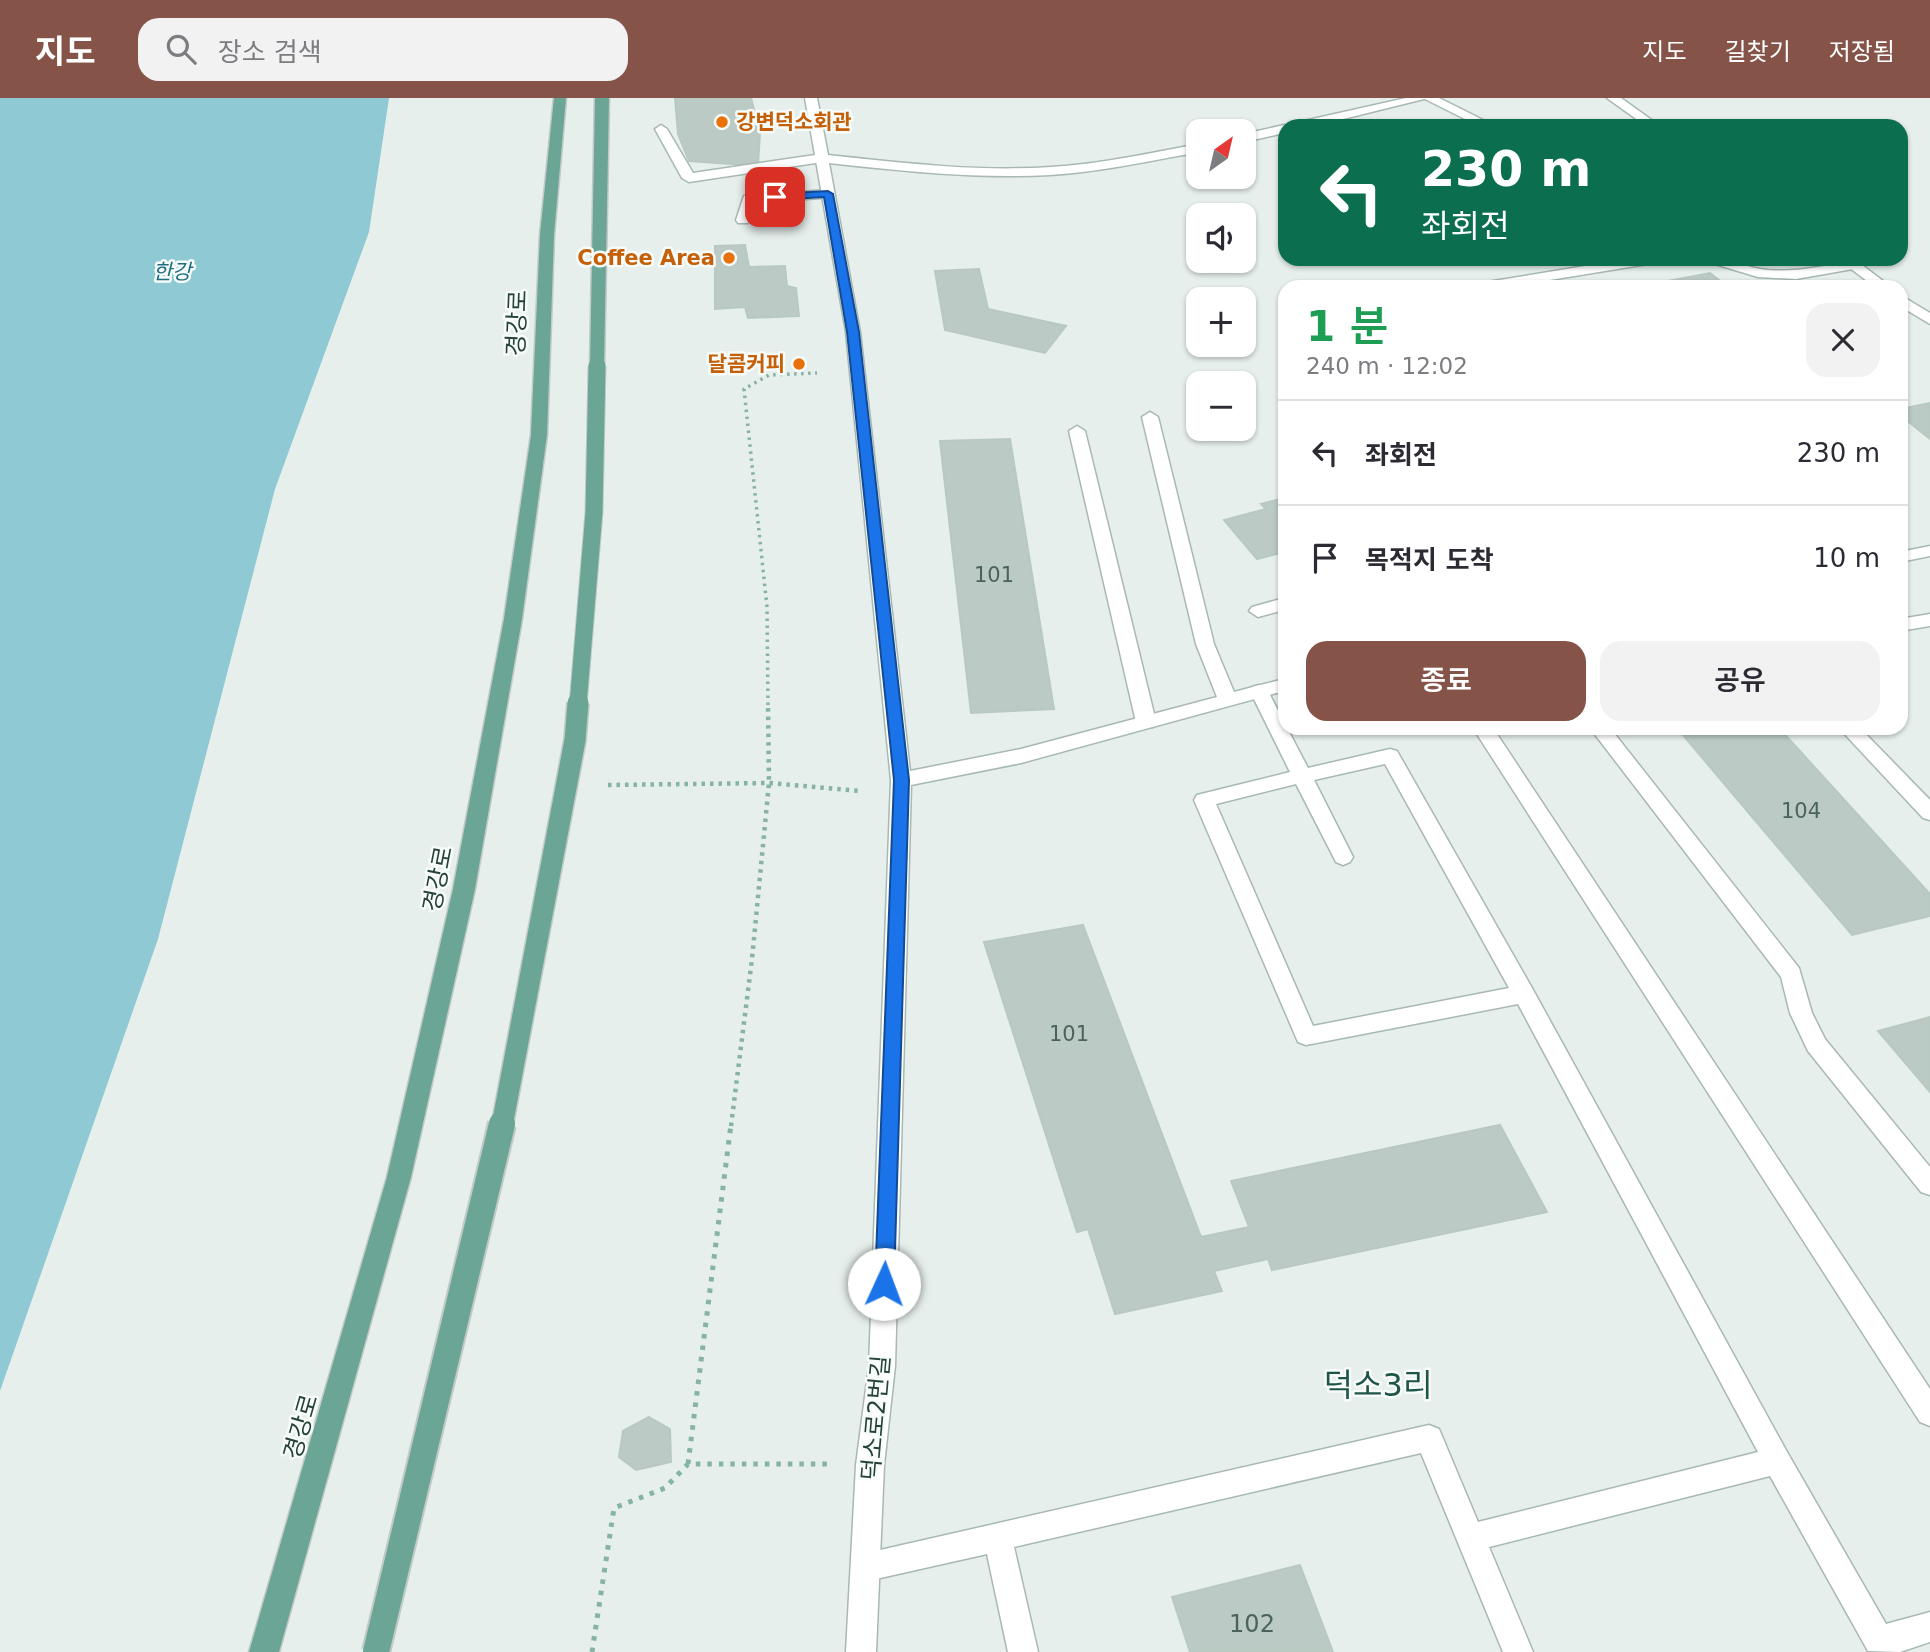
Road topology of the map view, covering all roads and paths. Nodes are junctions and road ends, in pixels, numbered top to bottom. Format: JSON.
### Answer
{"nodes":[{"id":1,"x":560,"y":98,"type":"edge"},
{"id":2,"x":602,"y":98,"type":"edge"},
{"id":3,"x":811,"y":98,"type":"edge"},
{"id":4,"x":1422,"y":98,"type":"edge"},
{"id":5,"x":1429,"y":98,"type":"edge"},
{"id":6,"x":1613,"y":98,"type":"edge"},
{"id":7,"x":1330,"y":119,"type":"edge"},
{"id":8,"x":1474,"y":119,"type":"edge"},
{"id":9,"x":1644,"y":119,"type":"edge"},
{"id":10,"x":661,"y":129,"type":"dead end"},
{"id":11,"x":1278,"y":130,"type":"edge"},
{"id":12,"x":1256,"y":135,"type":"edge"},
{"id":13,"x":1186,"y":150,"type":"edge"},
{"id":14,"x":822,"y":158,"type":"junction"},
{"id":15,"x":828,"y":194,"type":"junction"},
{"id":16,"x":743,"y":220,"type":"dead end"},
{"id":17,"x":1614,"y":266,"type":"edge"},
{"id":18,"x":1736,"y":266,"type":"edge"},
{"id":19,"x":1833,"y":266,"type":"edge"},
{"id":20,"x":1854,"y":266,"type":"edge"},
{"id":21,"x":1533,"y":280,"type":"edge"},
{"id":22,"x":1872,"y":280,"type":"edge"},
{"id":23,"x":1908,"y":305,"type":"edge"},
{"id":24,"x":1930,"y":320,"type":"edge"},
{"id":25,"x":817,"y":373,"type":"dead end"},
{"id":26,"x":1150,"y":417,"type":"dead end"},
{"id":27,"x":1077,"y":431,"type":"dead end"},
{"id":28,"x":1930,"y":551,"type":"edge"},
{"id":29,"x":1908,"y":555,"type":"edge"},
{"id":30,"x":1278,"y":606,"type":"edge"},
{"id":31,"x":1258,"y":611,"type":"dead end"},
{"id":32,"x":1930,"y":620,"type":"edge"},
{"id":33,"x":1908,"y":624,"type":"edge"},
{"id":34,"x":1278,"y":686,"type":"edge"},
{"id":35,"x":1259,"y":691,"type":"junction"},
{"id":36,"x":1227,"y":699,"type":"junction"},
{"id":37,"x":1146,"y":722,"type":"junction"},
{"id":38,"x":1278,"y":729,"type":"edge"},
{"id":39,"x":1281,"y":735,"type":"edge"},
{"id":40,"x":1488,"y":735,"type":"edge"},
{"id":41,"x":1605,"y":735,"type":"edge"},
{"id":42,"x":1856,"y":735,"type":"edge"},
{"id":43,"x":1302,"y":776,"type":"junction"},
{"id":44,"x":769,"y":783,"type":"junction"},
{"id":45,"x":605,"y":785,"type":"dead end"},
{"id":46,"x":901,"y":789,"type":"junction"},
{"id":47,"x":1930,"y":813,"type":"edge"},
{"id":48,"x":1343,"y":856,"type":"dead end"},
{"id":49,"x":1524,"y":994,"type":"junction"},
{"id":50,"x":1930,"y":1185,"type":"edge"},
{"id":51,"x":1930,"y":1413,"type":"edge"},
{"id":52,"x":1777,"y":1461,"type":"junction"},
{"id":53,"x":688,"y":1464,"type":"junction"},
{"id":54,"x":870,"y":1465,"type":"junction"},
{"id":55,"x":997,"y":1536,"type":"junction"},
{"id":56,"x":1470,"y":1538,"type":"junction"},
{"id":57,"x":867,"y":1567,"type":"junction"},
{"id":58,"x":1930,"y":1627,"type":"edge"},
{"id":59,"x":1881,"y":1647,"type":"edge"},
{"id":60,"x":264,"y":1652,"type":"edge"},
{"id":61,"x":376,"y":1652,"type":"edge"},
{"id":62,"x":592,"y":1652,"type":"edge"},
{"id":63,"x":861,"y":1652,"type":"edge"},
{"id":64,"x":1023,"y":1652,"type":"edge"},
{"id":65,"x":1518,"y":1652,"type":"edge"}],
"edges":[{"from":1,"to":60,"type":"main road","name":"경강로"},
{"from":2,"to":61,"type":"main road","bridge":true},
{"from":3,"to":14,"type":"street","name":"덕소로2번길"},
{"from":4,"to":7,"type":"street"},
{"from":5,"to":8,"type":"street"},
{"from":6,"to":9,"type":"street"},
{"from":10,"to":14,"type":"street"},
{"from":11,"to":12,"type":"street"},
{"from":13,"to":14,"type":"street"},
{"from":14,"to":15,"type":"street","name":"덕소로2번길"},
{"from":15,"to":16,"type":"street"},
{"from":15,"to":46,"type":"street","name":"덕소로2번길"},
{"from":17,"to":21,"type":"street"},
{"from":18,"to":19,"type":"street"},
{"from":20,"to":22,"type":"street"},
{"from":23,"to":24,"type":"street"},
{"from":25,"to":44,"type":"path"},
{"from":26,"to":36,"type":"street"},
{"from":27,"to":37,"type":"street"},
{"from":28,"to":29,"type":"street"},
{"from":30,"to":31,"type":"street"},
{"from":32,"to":33,"type":"street"},
{"from":34,"to":35,"type":"street"},
{"from":35,"to":36,"type":"street"},
{"from":35,"to":38,"type":"street"},
{"from":36,"to":37,"type":"street"},
{"from":37,"to":46,"type":"street"},
{"from":39,"to":43,"type":"street"},
{"from":40,"to":51,"type":"street"},
{"from":41,"to":50,"type":"street"},
{"from":42,"to":47,"type":"street"},
{"from":43,"to":48,"type":"street"},
{"from":43,"to":49,"type":"street"},
{"from":43,"to":49,"type":"street"},
{"from":44,"to":45,"type":"path"},
{"from":44,"to":46,"type":"path"},
{"from":44,"to":53,"type":"path"},
{"from":46,"to":54,"type":"street","name":"덕소로2번길"},
{"from":49,"to":52,"type":"street"},
{"from":52,"to":56,"type":"street"},
{"from":52,"to":59,"type":"street"},
{"from":53,"to":54,"type":"path"},
{"from":53,"to":62,"type":"path"},
{"from":54,"to":57,"type":"street","name":"덕소로2번길"},
{"from":55,"to":56,"type":"street"},
{"from":55,"to":57,"type":"street"},
{"from":55,"to":64,"type":"street"},
{"from":56,"to":65,"type":"street"},
{"from":57,"to":63,"type":"street","name":"덕소로2번길"},
{"from":58,"to":59,"type":"street"}]}
